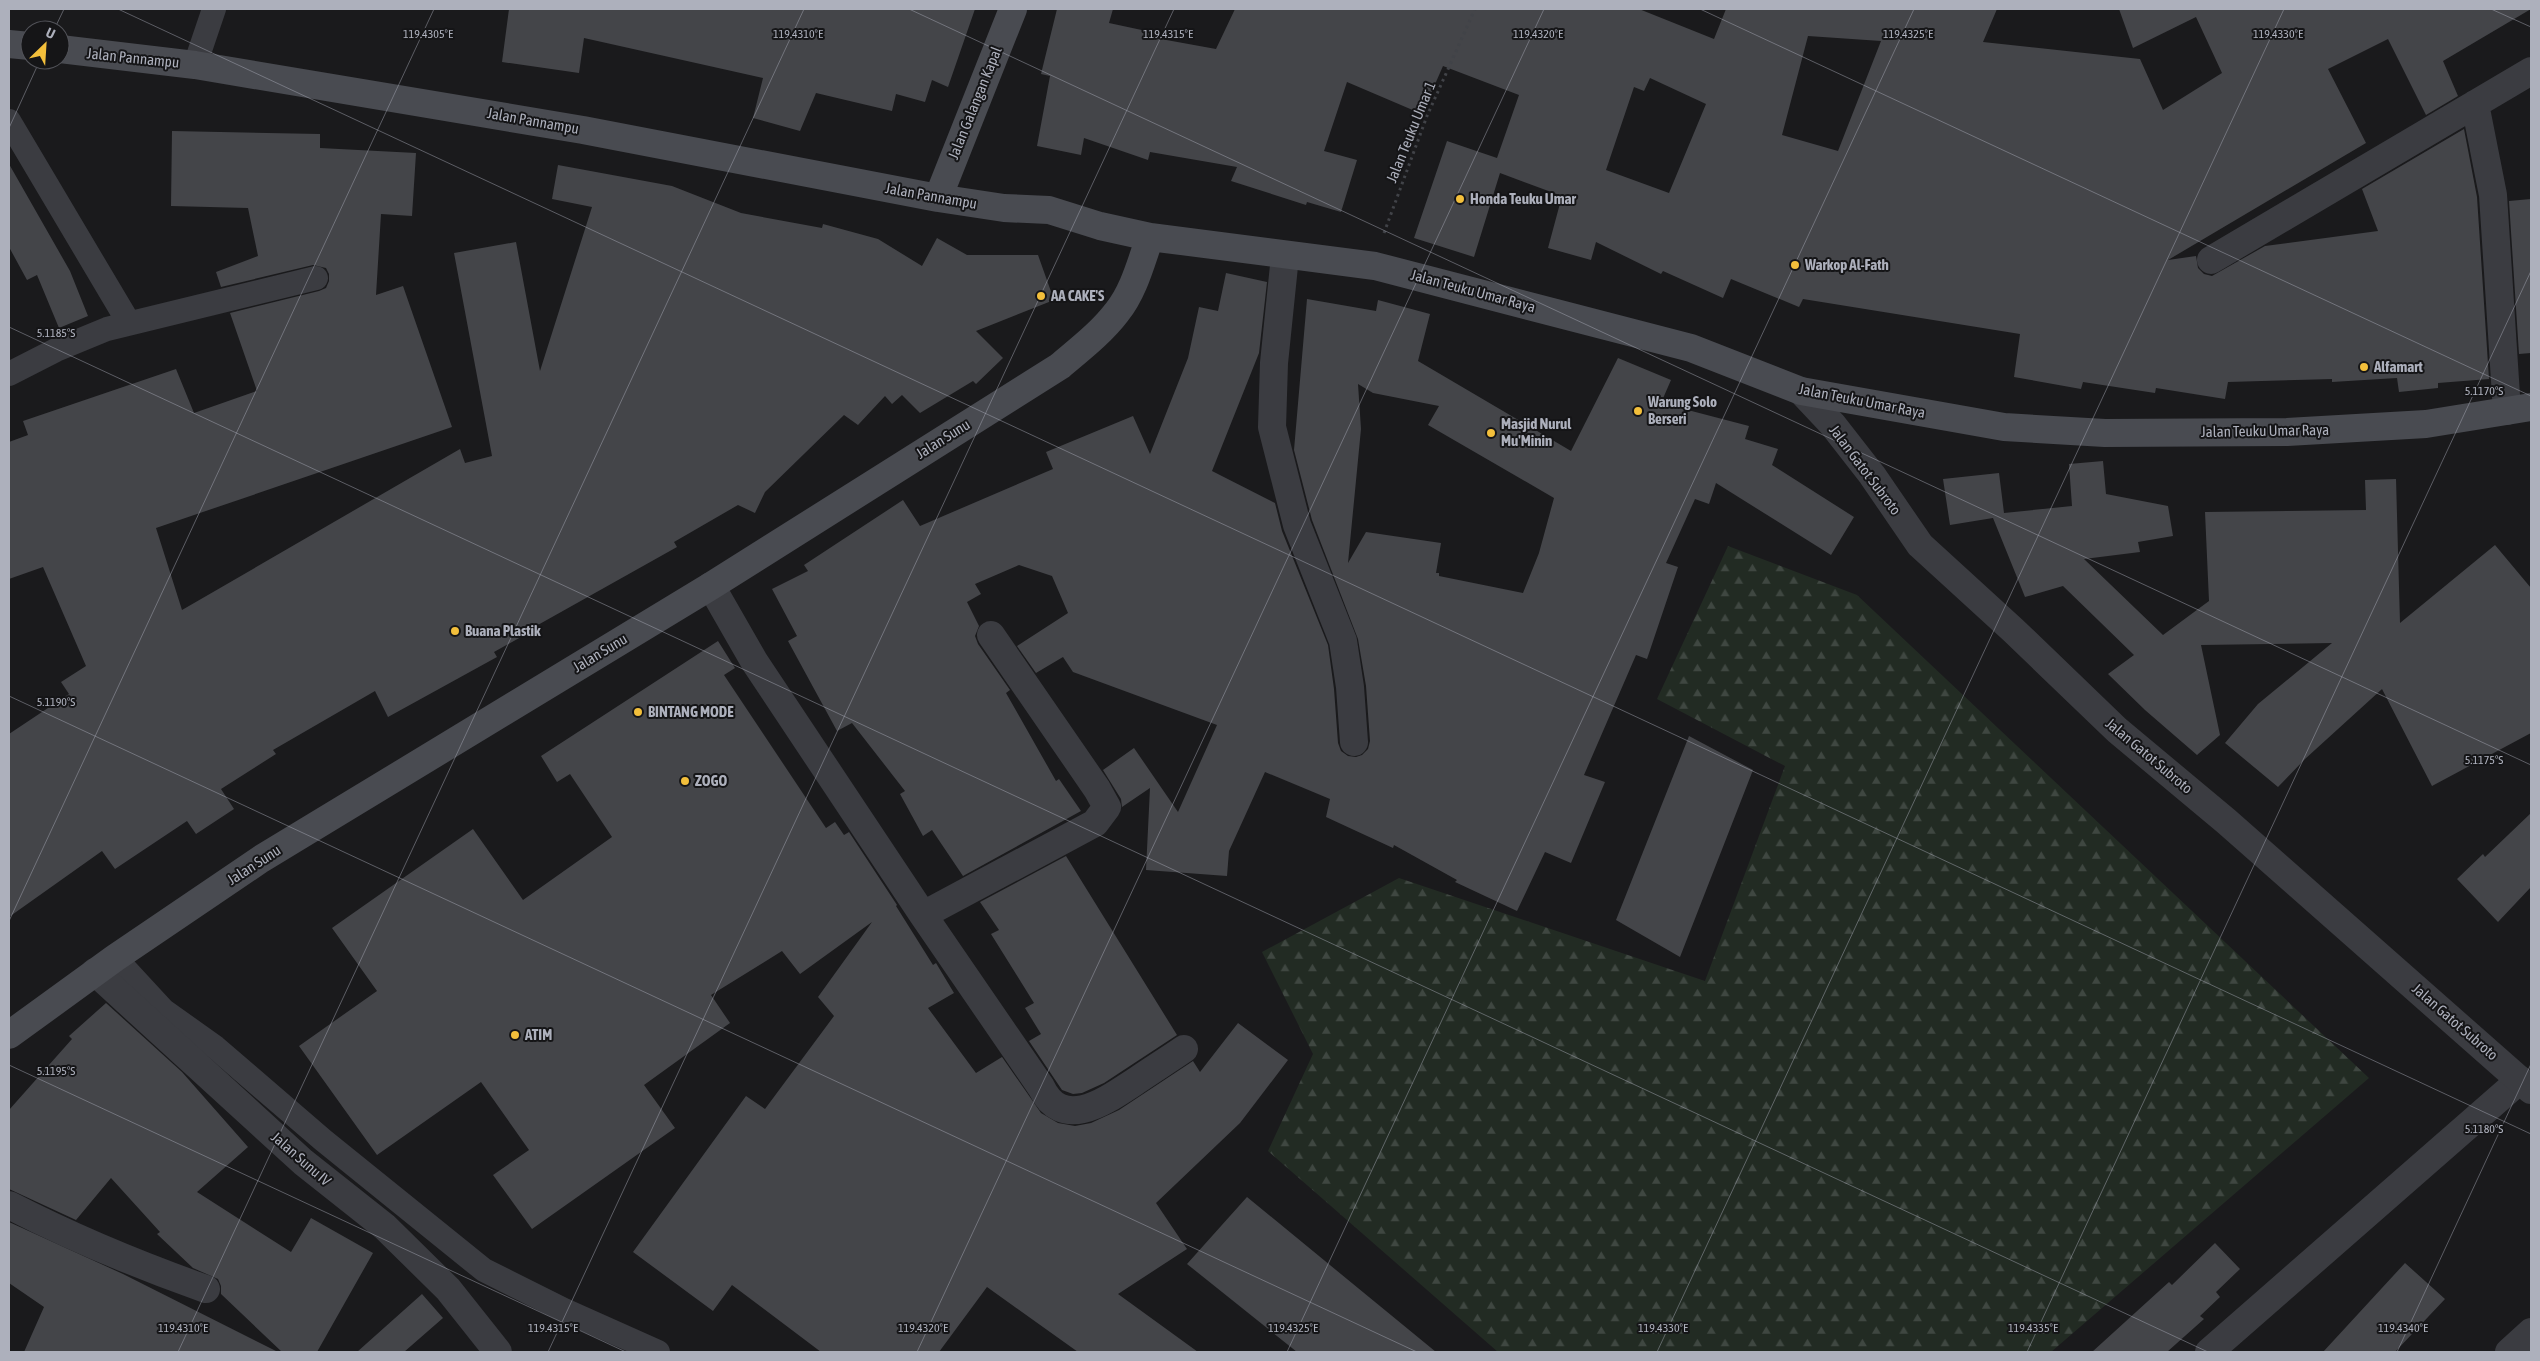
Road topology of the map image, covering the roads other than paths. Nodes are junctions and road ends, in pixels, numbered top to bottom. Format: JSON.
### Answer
{"nodes":[{"id":1,"x":214,"y":9,"type":"edge"},
{"id":2,"x":1013,"y":9,"type":"edge"},
{"id":3,"x":70,"y":50,"type":"edge"},
{"id":4,"x":195,"y":65,"type":"junction"},
{"id":5,"x":2531,"y":71,"type":"edge"},
{"id":6,"x":2475,"y":104,"type":"junction"},
{"id":7,"x":9,"y":121,"type":"edge"},
{"id":8,"x":938,"y":198,"type":"junction"},
{"id":9,"x":1150,"y":237,"type":"junction"},
{"id":10,"x":1285,"y":256,"type":"junction"},
{"id":11,"x":2211,"y":260,"type":"dead end"},
{"id":12,"x":316,"y":278,"type":"dead end"},
{"id":13,"x":129,"y":323,"type":"junction"},
{"id":14,"x":9,"y":374,"type":"edge"},
{"id":15,"x":1801,"y":391,"type":"junction"},
{"id":16,"x":2519,"y":409,"type":"edge"},
{"id":17,"x":711,"y":586,"type":"junction"},
{"id":18,"x":991,"y":635,"type":"dead end"},
{"id":19,"x":1354,"y":742,"type":"dead end"},
{"id":20,"x":923,"y":915,"type":"junction"},
{"id":21,"x":105,"y":965,"type":"junction"},
{"id":22,"x":9,"y":1034,"type":"edge"},
{"id":23,"x":1184,"y":1049,"type":"dead end"},
{"id":24,"x":2526,"y":1085,"type":"edge"},
{"id":25,"x":9,"y":1205,"type":"edge"},
{"id":26,"x":206,"y":1289,"type":"dead end"},
{"id":27,"x":2531,"y":1332,"type":"edge"},
{"id":28,"x":498,"y":1352,"type":"edge"},
{"id":29,"x":658,"y":1352,"type":"edge"},
{"id":30,"x":2209,"y":1352,"type":"edge"},
{"id":31,"x":2509,"y":1352,"type":"edge"}],
"edges":[{"from":1,"to":4,"type":"lane"},
{"from":2,"to":8,"type":"main road","name":"Jalan Galangan Kapal"},
{"from":3,"to":4,"type":"main road","name":"Jalan Pannampu"},
{"from":4,"to":8,"type":"main road","name":"Jalan Pannampu"},
{"from":5,"to":6,"type":"street"},
{"from":6,"to":11,"type":"street"},
{"from":6,"to":16,"type":"street"},
{"from":7,"to":13,"type":"lane"},
{"from":8,"to":9,"type":"main road","name":"Jalan Pannampu"},
{"from":9,"to":10,"type":"main road","name":"Jalan Teuku Umar Raya"},
{"from":9,"to":17,"type":"main road","name":"Jalan Sunu"},
{"from":10,"to":15,"type":"main road","name":"Jalan Teuku Umar Raya"},
{"from":10,"to":19,"type":"street"},
{"from":12,"to":13,"type":"lane"},
{"from":13,"to":14,"type":"lane"},
{"from":15,"to":16,"type":"main road","name":"Jalan Teuku Umar Raya"},
{"from":15,"to":24,"type":"street","name":"Jalan Gatot Subroto"},
{"from":17,"to":20,"type":"street"},
{"from":17,"to":21,"type":"main road","name":"Jalan Sunu"},
{"from":18,"to":20,"type":"street"},
{"from":20,"to":23,"type":"street"},
{"from":21,"to":22,"type":"main road","name":"Jalan Sunu"},
{"from":21,"to":28,"type":"street","name":"Jalan Sunu IV"},
{"from":21,"to":29,"type":"lane"},
{"from":24,"to":30,"type":"street"},
{"from":25,"to":26,"type":"street"},
{"from":27,"to":31,"type":"street"}]}
